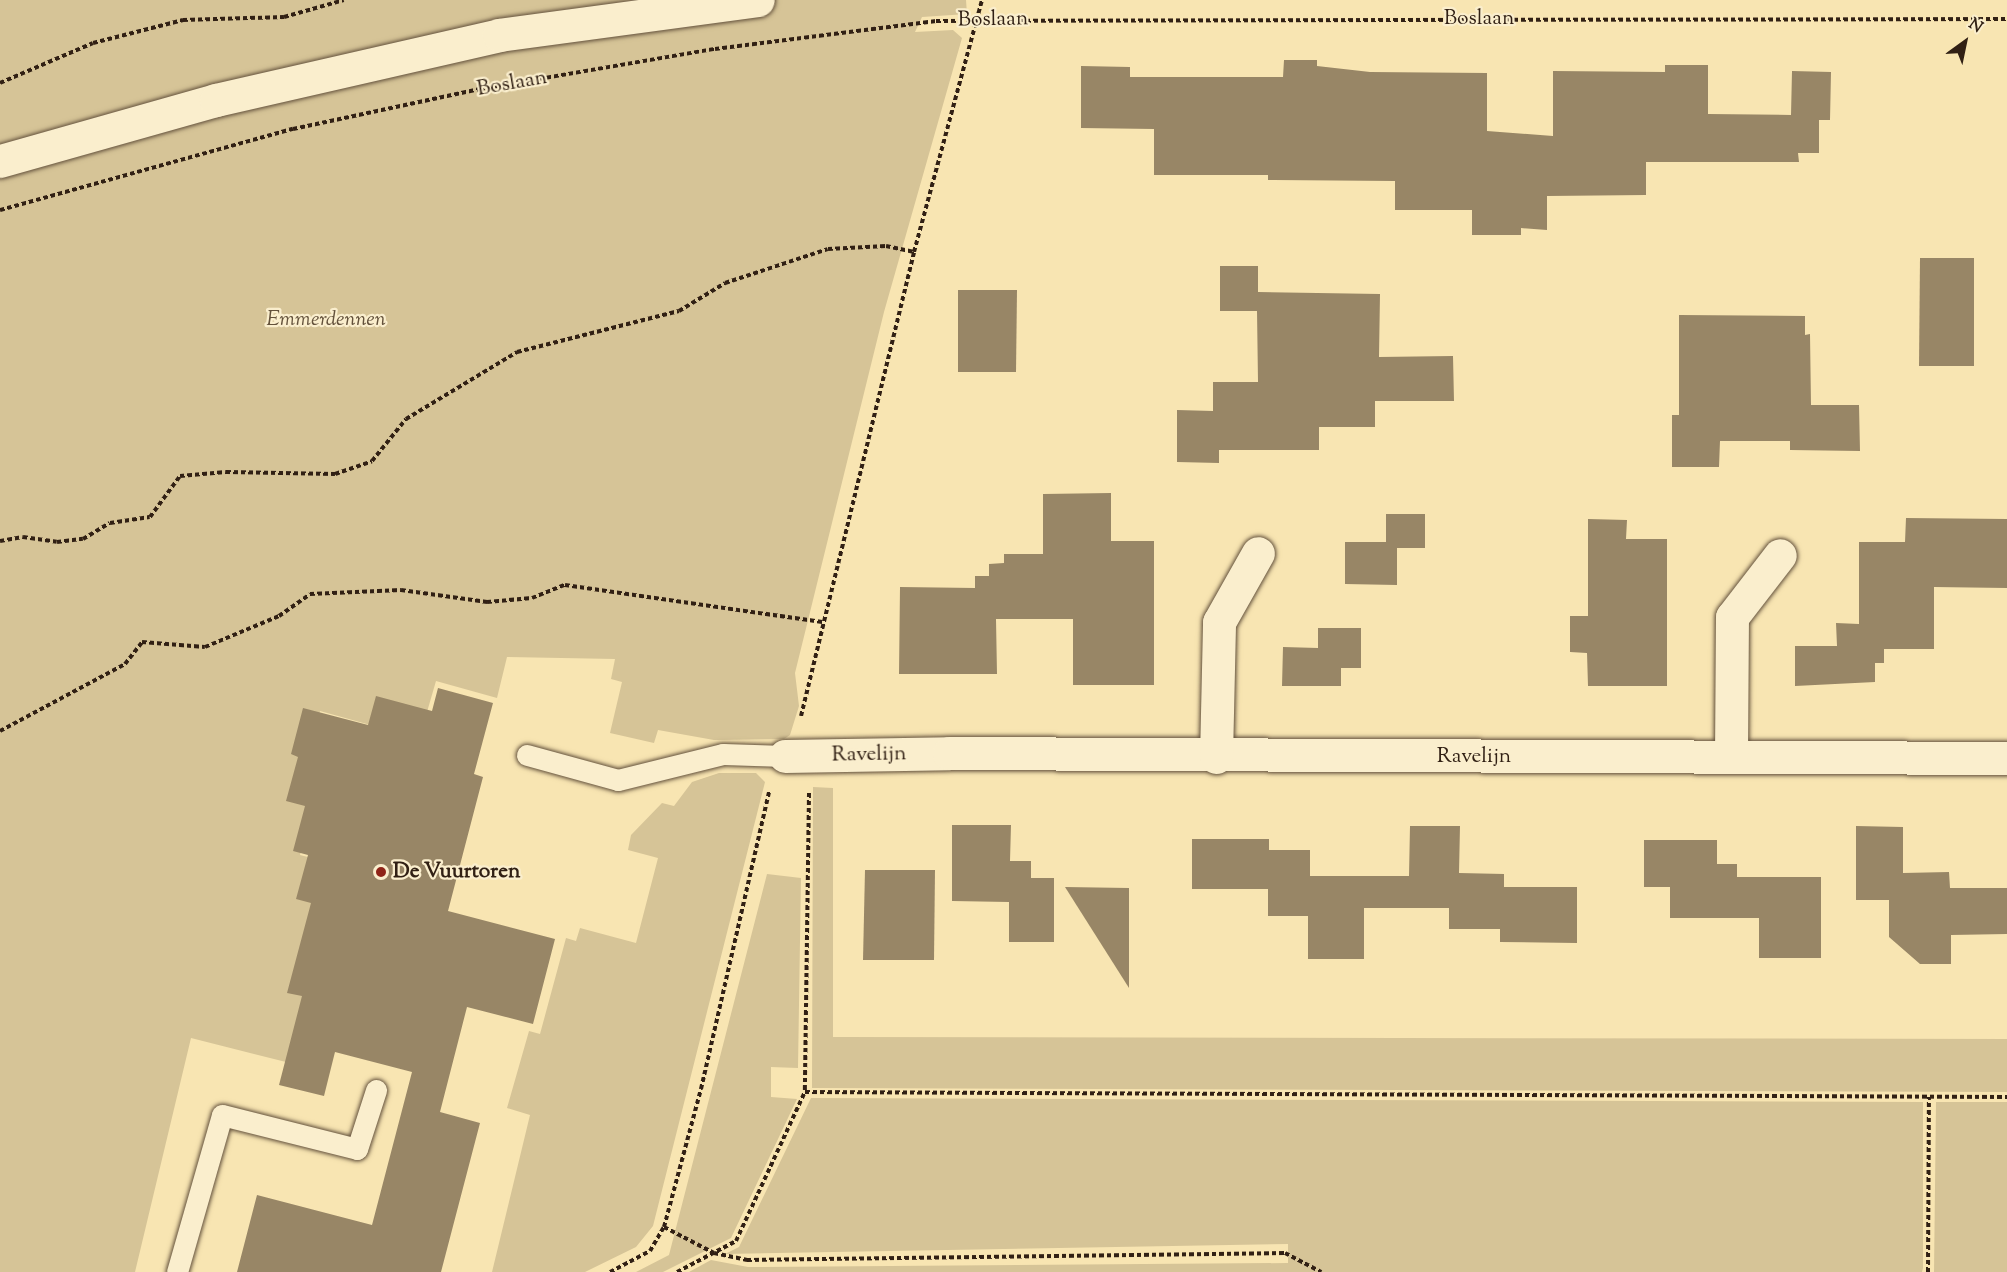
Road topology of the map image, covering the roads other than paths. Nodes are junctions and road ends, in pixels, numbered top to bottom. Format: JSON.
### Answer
{"nodes":[{"id":1,"x":758,"y":0,"type":"edge"},
{"id":2,"x":0,"y":161,"type":"edge"},
{"id":3,"x":1258,"y":553,"type":"dead end"},
{"id":4,"x":1780,"y":555,"type":"dead end"},
{"id":5,"x":527,"y":755,"type":"dead end"},
{"id":6,"x":798,"y":756,"type":"joint"},
{"id":7,"x":1216,"y":757,"type":"junction"},
{"id":8,"x":1731,"y":757,"type":"junction"},
{"id":9,"x":2007,"y":758,"type":"edge"},
{"id":10,"x":376,"y":1090,"type":"dead end"},
{"id":11,"x":177,"y":1272,"type":"edge"}],
"edges":[{"from":1,"to":2,"type":"street"},
{"from":3,"to":7,"type":"street"},
{"from":4,"to":8,"type":"street"},
{"from":5,"to":6,"type":"lane","name":"Ravelijn"},
{"from":6,"to":7,"type":"street","name":"Ravelijn"},
{"from":7,"to":8,"type":"street","name":"Ravelijn"},
{"from":8,"to":9,"type":"street","name":"Ravelijn"},
{"from":10,"to":11,"type":"lane"}]}
